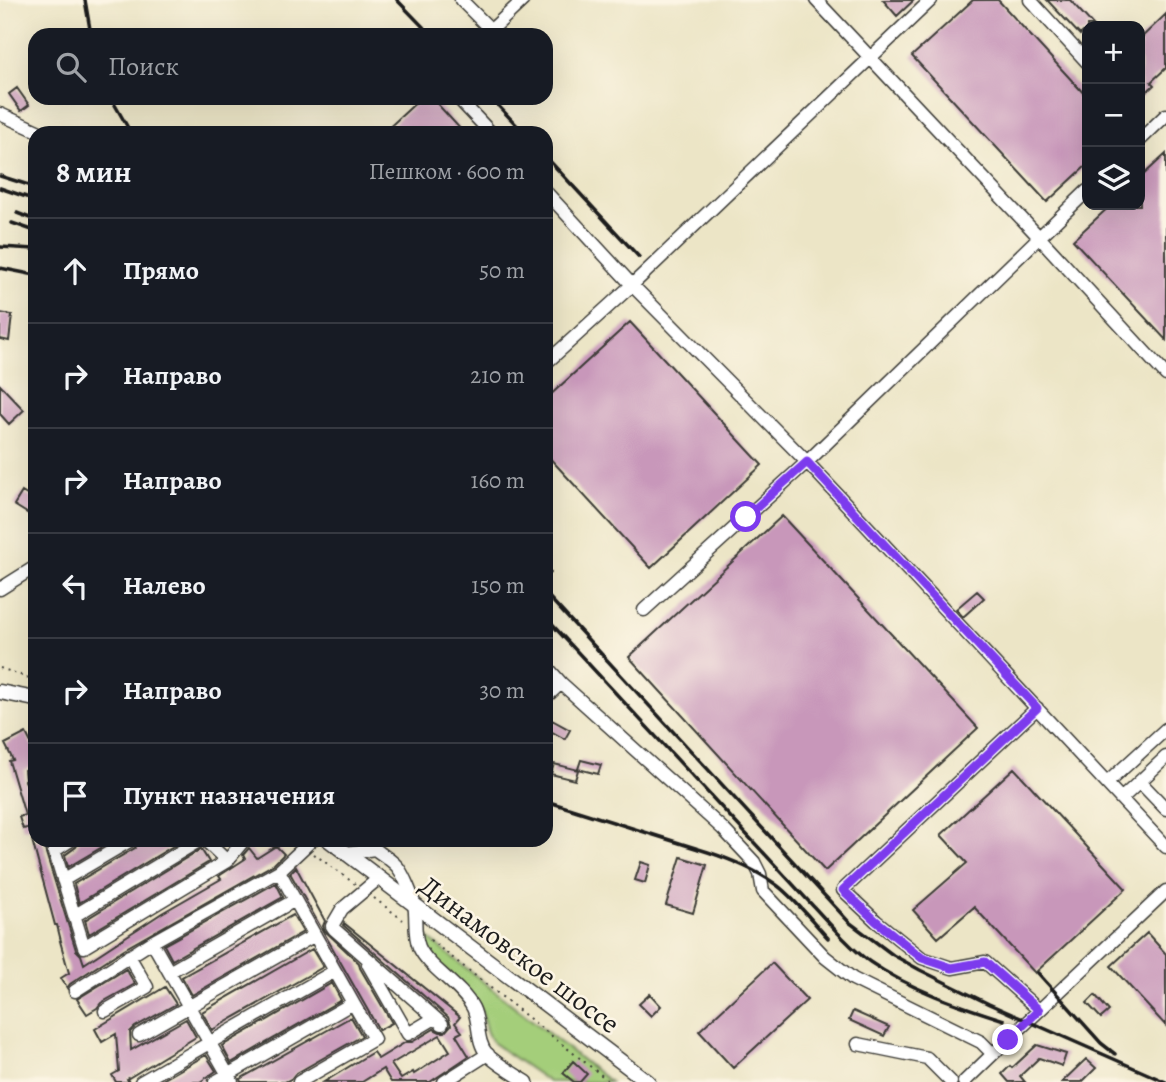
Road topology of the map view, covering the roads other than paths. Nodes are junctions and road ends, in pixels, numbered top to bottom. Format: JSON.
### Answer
{"nodes":[{"id":1,"x":461,"y":0,"type":"edge"},
{"id":2,"x":523,"y":0,"type":"edge"},
{"id":3,"x":816,"y":0,"type":"edge"},
{"id":4,"x":932,"y":0,"type":"edge"},
{"id":5,"x":1030,"y":0,"type":"edge"},
{"id":6,"x":485,"y":28,"type":"edge"},
{"id":7,"x":494,"y":28,"type":"edge"},
{"id":8,"x":1082,"y":57,"type":"edge"},
{"id":9,"x":870,"y":58,"type":"junction"},
{"id":10,"x":465,"y":105,"type":"edge"},
{"id":11,"x":0,"y":114,"type":"edge"},
{"id":12,"x":1166,"y":115,"type":"edge"},
{"id":13,"x":484,"y":126,"type":"edge"},
{"id":14,"x":28,"y":127,"type":"edge"},
{"id":15,"x":1145,"y":136,"type":"edge"},
{"id":16,"x":1082,"y":196,"type":"edge"},
{"id":17,"x":553,"y":200,"type":"edge"},
{"id":18,"x":1040,"y":237,"type":"junction"},
{"id":19,"x":632,"y":285,"type":"junction"},
{"id":20,"x":553,"y":357,"type":"edge"},
{"id":21,"x":1166,"y":375,"type":"edge"},
{"id":22,"x":807,"y":462,"type":"junction"},
{"id":23,"x":28,"y":571,"type":"edge"},
{"id":24,"x":0,"y":589,"type":"edge"},
{"id":25,"x":644,"y":610,"type":"dead end"},
{"id":26,"x":553,"y":674,"type":"edge"},
{"id":27,"x":561,"y":683,"type":"junction"},
{"id":28,"x":553,"y":690,"type":"edge"},
{"id":29,"x":0,"y":692,"type":"edge"},
{"id":30,"x":28,"y":698,"type":"edge"},
{"id":31,"x":1037,"y":708,"type":"junction"},
{"id":32,"x":1166,"y":729,"type":"edge"},
{"id":33,"x":1166,"y":757,"type":"edge"},
{"id":34,"x":1140,"y":782,"type":"junction"},
{"id":35,"x":1107,"y":783,"type":"junction"},
{"id":36,"x":1121,"y":799,"type":"junction"},
{"id":37,"x":1166,"y":809,"type":"edge"},
{"id":38,"x":54,"y":847,"type":"edge"},
{"id":39,"x":119,"y":847,"type":"edge"},
{"id":40,"x":190,"y":847,"type":"edge"},
{"id":41,"x":210,"y":847,"type":"edge"},
{"id":42,"x":238,"y":847,"type":"edge"},
{"id":43,"x":304,"y":847,"type":"edge"},
{"id":44,"x":338,"y":847,"type":"edge"},
{"id":45,"x":1166,"y":847,"type":"edge"},
{"id":46,"x":346,"y":853,"type":"junction"},
{"id":47,"x":227,"y":861,"type":"junction"},
{"id":48,"x":279,"y":871,"type":"junction"},
{"id":49,"x":379,"y":878,"type":"junction"},
{"id":50,"x":63,"y":880,"type":"junction"},
{"id":51,"x":1166,"y":891,"type":"edge"},
{"id":52,"x":295,"y":900,"type":"junction"},
{"id":53,"x":414,"y":904,"type":"junction"},
{"id":54,"x":74,"y":916,"type":"junction"},
{"id":55,"x":315,"y":935,"type":"junction"},
{"id":56,"x":152,"y":942,"type":"junction"},
{"id":57,"x":362,"y":954,"type":"junction"},
{"id":58,"x":129,"y":956,"type":"junction"},
{"id":59,"x":335,"y":971,"type":"junction"},
{"id":60,"x":169,"y":972,"type":"junction"},
{"id":61,"x":75,"y":991,"type":"dead end"},
{"id":62,"x":353,"y":1003,"type":"junction"},
{"id":63,"x":189,"y":1006,"type":"junction"},
{"id":64,"x":1039,"y":1010,"type":"junction"},
{"id":65,"x":105,"y":1011,"type":"dead end"},
{"id":66,"x":139,"y":1035,"type":"dead end"},
{"id":67,"x":209,"y":1043,"type":"junction"},
{"id":68,"x":858,"y":1044,"type":"dead end"},
{"id":69,"x":488,"y":1054,"type":"junction"},
{"id":70,"x":993,"y":1054,"type":"junction"},
{"id":71,"x":230,"y":1078,"type":"edge"},
{"id":72,"x":522,"y":1081,"type":"edge"},
{"id":73,"x":141,"y":1082,"type":"edge"},
{"id":74,"x":215,"y":1082,"type":"edge"},
{"id":75,"x":299,"y":1082,"type":"edge"},
{"id":76,"x":444,"y":1082,"type":"edge"},
{"id":77,"x":648,"y":1082,"type":"edge"},
{"id":78,"x":951,"y":1082,"type":"edge"},
{"id":79,"x":964,"y":1082,"type":"edge"}],
"edges":[{"from":1,"to":6,"type":"lane"},
{"from":2,"to":7,"type":"lane"},
{"from":3,"to":9,"type":"lane"},
{"from":4,"to":9,"type":"lane"},
{"from":5,"to":8,"type":"lane"},
{"from":9,"to":18,"type":"lane"},
{"from":9,"to":19,"type":"lane"},
{"from":10,"to":13,"type":"lane"},
{"from":11,"to":14,"type":"lane"},
{"from":12,"to":15,"type":"lane"},
{"from":16,"to":18,"type":"lane"},
{"from":17,"to":19,"type":"lane"},
{"from":18,"to":21,"type":"lane"},
{"from":18,"to":22,"type":"lane"},
{"from":19,"to":20,"type":"lane"},
{"from":19,"to":22,"type":"lane"},
{"from":22,"to":25,"type":"lane"},
{"from":22,"to":31,"type":"lane"},
{"from":23,"to":24,"type":"lane"},
{"from":26,"to":27,"type":"lane"},
{"from":27,"to":28,"type":"lane"},
{"from":27,"to":70,"type":"lane"},
{"from":29,"to":30,"type":"main road"},
{"from":31,"to":35,"type":"lane"},
{"from":31,"to":64,"type":"lane"},
{"from":32,"to":35,"type":"lane"},
{"from":33,"to":34,"type":"lane"},
{"from":34,"to":36,"type":"lane"},
{"from":34,"to":37,"type":"lane"},
{"from":35,"to":36,"type":"lane"},
{"from":36,"to":45,"type":"lane"},
{"from":38,"to":50,"type":"lane"},
{"from":39,"to":50,"type":"lane"},
{"from":40,"to":54,"type":"lane"},
{"from":41,"to":47,"type":"lane"},
{"from":42,"to":47,"type":"lane"},
{"from":43,"to":48,"type":"lane"},
{"from":44,"to":46,"type":"main road","name":"Динамовское шоссе"},
{"from":46,"to":49,"type":"main road","name":"Динамовское шоссе"},
{"from":46,"to":53,"type":"lane"},
{"from":47,"to":54,"type":"lane"},
{"from":48,"to":52,"type":"lane"},
{"from":48,"to":56,"type":"lane"},
{"from":49,"to":53,"type":"main road","name":"Динамовское шоссе"},
{"from":49,"to":57,"type":"lane"},
{"from":50,"to":54,"type":"lane"},
{"from":51,"to":64,"type":"lane"},
{"from":52,"to":55,"type":"lane"},
{"from":52,"to":60,"type":"lane"},
{"from":53,"to":69,"type":"lane"},
{"from":53,"to":77,"type":"main road","name":"Динамовское шоссе"},
{"from":55,"to":59,"type":"lane"},
{"from":55,"to":63,"type":"lane"},
{"from":56,"to":58,"type":"lane"},
{"from":56,"to":60,"type":"lane"},
{"from":57,"to":57,"type":"lane"},
{"from":58,"to":61,"type":"lane"},
{"from":58,"to":65,"type":"lane"},
{"from":59,"to":62,"type":"lane"},
{"from":59,"to":67,"type":"lane"},
{"from":60,"to":63,"type":"lane"},
{"from":62,"to":71,"type":"lane"},
{"from":62,"to":75,"type":"lane"},
{"from":63,"to":66,"type":"lane"},
{"from":63,"to":67,"type":"lane"},
{"from":64,"to":70,"type":"lane"},
{"from":67,"to":71,"type":"lane"},
{"from":67,"to":73,"type":"lane"},
{"from":68,"to":78,"type":"lane"},
{"from":69,"to":72,"type":"lane"},
{"from":69,"to":76,"type":"lane"},
{"from":70,"to":79,"type":"lane"},
{"from":71,"to":74,"type":"lane"}]}
